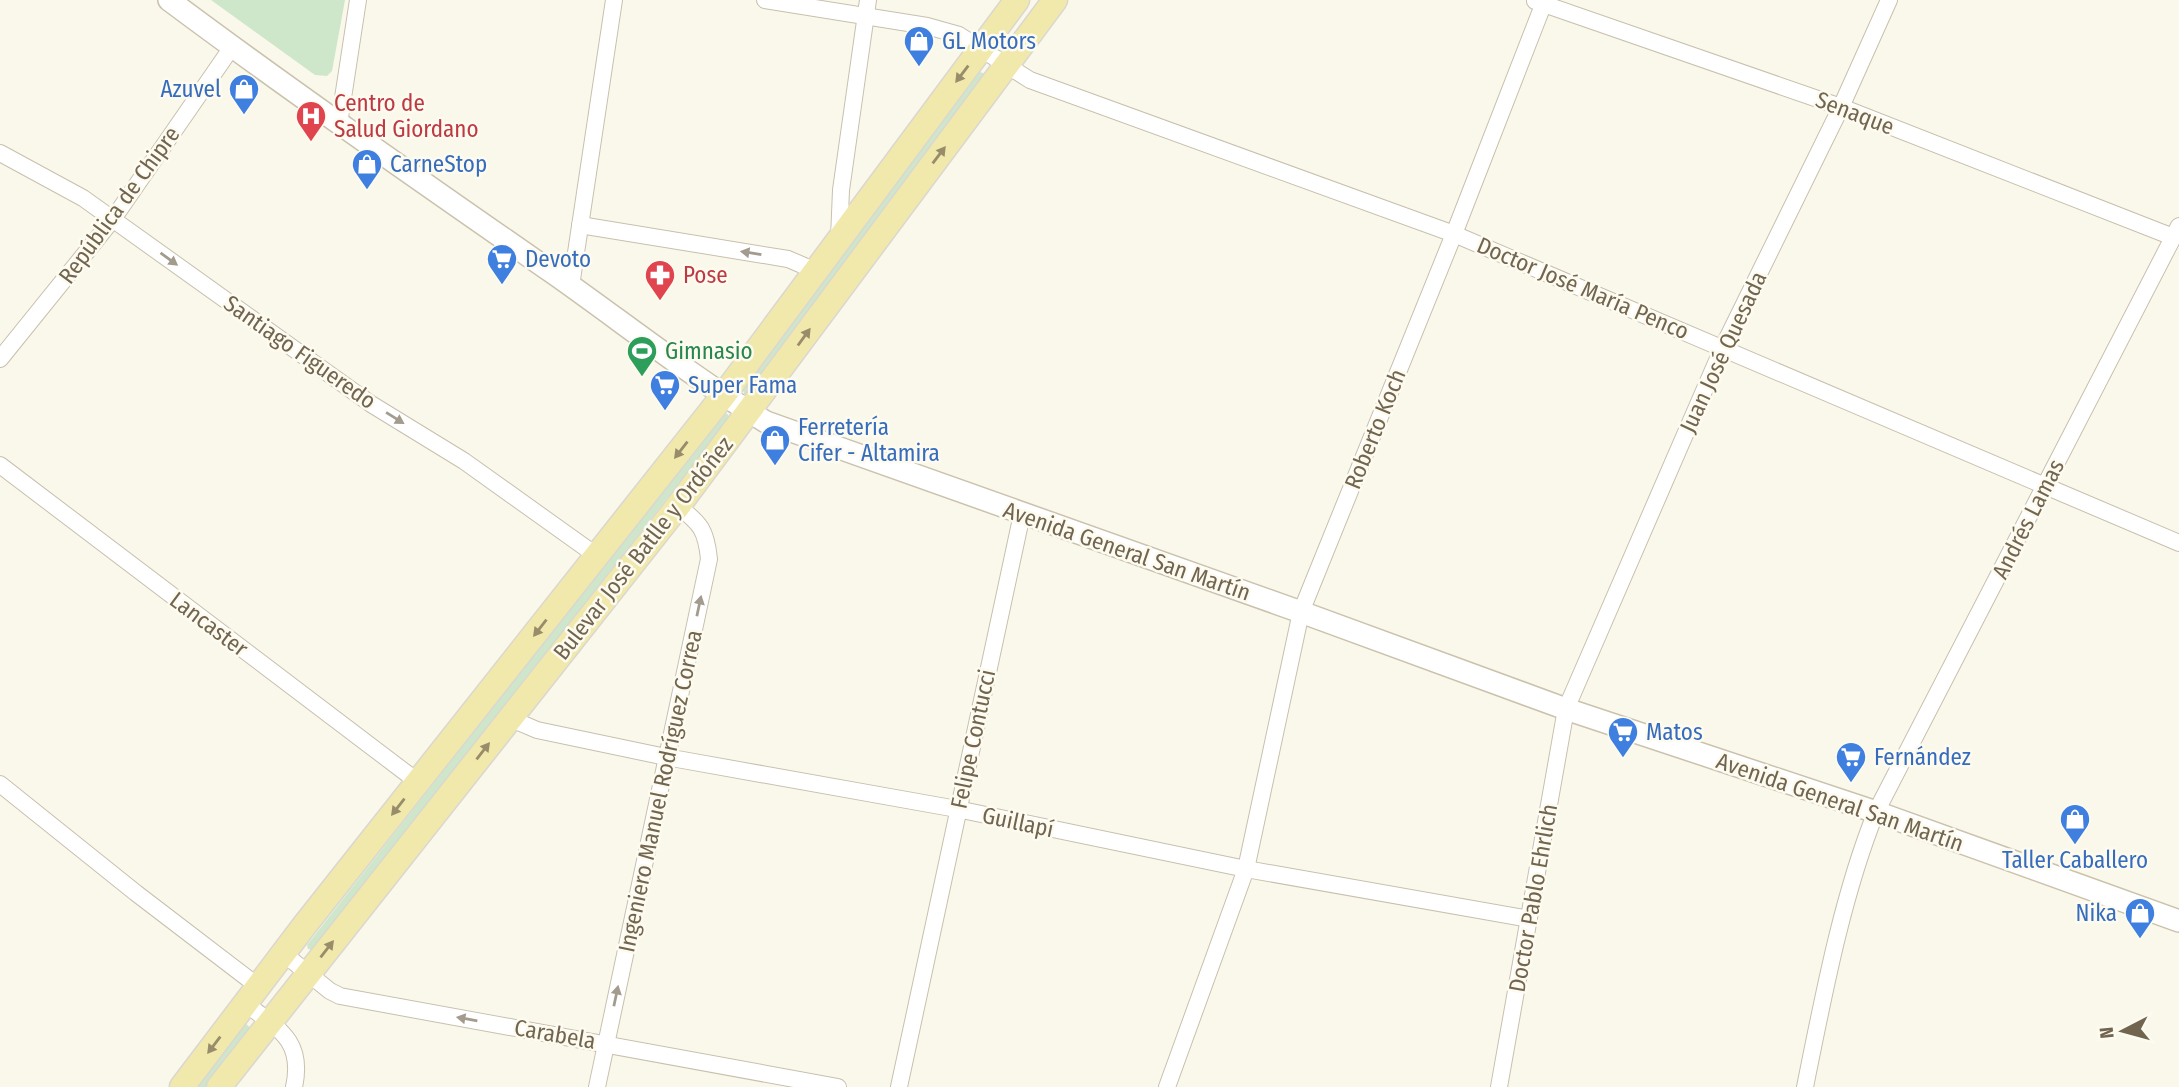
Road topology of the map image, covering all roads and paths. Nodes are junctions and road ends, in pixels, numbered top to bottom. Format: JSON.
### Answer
{"nodes":[{"id":1,"x":169,"y":0,"type":"edge"},
{"id":2,"x":358,"y":0,"type":"edge"},
{"id":3,"x":614,"y":0,"type":"edge"},
{"id":4,"x":765,"y":0,"type":"edge"},
{"id":5,"x":1017,"y":0,"type":"edge"},
{"id":6,"x":1055,"y":0,"type":"edge"},
{"id":7,"x":1889,"y":0,"type":"edge"},
{"id":8,"x":1540,"y":2,"type":"edge"},
{"id":9,"x":867,"y":8,"type":"edge"},
{"id":10,"x":232,"y":47,"type":"junction"},
{"id":11,"x":981,"y":49,"type":"junction"},
{"id":12,"x":1006,"y":65,"type":"junction"},
{"id":13,"x":1841,"y":107,"type":"junction"},
{"id":14,"x":339,"y":124,"type":"junction"},
{"id":15,"x":0,"y":153,"type":"edge"},
{"id":16,"x":113,"y":219,"type":"junction"},
{"id":17,"x":580,"y":225,"type":"junction"},
{"id":18,"x":2176,"y":231,"type":"edge"},
{"id":19,"x":1454,"y":234,"type":"junction"},
{"id":20,"x":839,"y":238,"type":"junction"},
{"id":21,"x":816,"y":271,"type":"junction"},
{"id":22,"x":571,"y":286,"type":"junction"},
{"id":23,"x":1723,"y":347,"type":"junction"},
{"id":24,"x":0,"y":359,"type":"edge"},
{"id":25,"x":723,"y":396,"type":"junction"},
{"id":26,"x":749,"y":412,"type":"junction"},
{"id":27,"x":0,"y":466,"type":"edge"},
{"id":28,"x":2044,"y":487,"type":"junction"},
{"id":29,"x":678,"y":506,"type":"junction"},
{"id":30,"x":1022,"y":514,"type":"junction"},
{"id":31,"x":2179,"y":543,"type":"edge"},
{"id":32,"x":597,"y":556,"type":"junction"},
{"id":33,"x":1301,"y":612,"type":"junction"},
{"id":34,"x":1566,"y":709,"type":"junction"},
{"id":35,"x":509,"y":718,"type":"junction"},
{"id":36,"x":666,"y":757,"type":"junction"},
{"id":37,"x":418,"y":782,"type":"junction"},
{"id":38,"x":0,"y":784,"type":"edge"},
{"id":39,"x":957,"y":809,"type":"junction"},
{"id":40,"x":1876,"y":812,"type":"junction"},
{"id":41,"x":1246,"y":869,"type":"junction"},
{"id":42,"x":1529,"y":919,"type":"junction"},
{"id":43,"x":2179,"y":921,"type":"edge"},
{"id":44,"x":284,"y":954,"type":"junction"},
{"id":45,"x":308,"y":973,"type":"junction"},
{"id":46,"x":252,"y":995,"type":"junction"},
{"id":47,"x":270,"y":1022,"type":"junction"},
{"id":48,"x":606,"y":1044,"type":"junction"},
{"id":49,"x":182,"y":1087,"type":"edge"},
{"id":50,"x":219,"y":1087,"type":"edge"},
{"id":51,"x":294,"y":1087,"type":"edge"},
{"id":52,"x":597,"y":1087,"type":"edge"},
{"id":53,"x":838,"y":1087,"type":"edge"},
{"id":54,"x":899,"y":1087,"type":"edge"},
{"id":55,"x":1167,"y":1087,"type":"edge"},
{"id":56,"x":1499,"y":1087,"type":"edge"},
{"id":57,"x":1805,"y":1087,"type":"edge"}],
"edges":[{"from":1,"to":10,"type":"main road","name":"Avenida General San Martín"},
{"from":2,"to":14,"type":"street"},
{"from":3,"to":17,"type":"street"},
{"from":4,"to":9,"type":"street","name":"Doctor José María Penco"},
{"from":5,"to":11,"type":"main road","name":"Bulevar José Batlle y Ordóñez"},
{"from":6,"to":12,"type":"main road","name":"Bulevar José Batlle y Ordóñez"},
{"from":7,"to":13,"type":"street","name":"Juan José Quesada"},
{"from":8,"to":13,"type":"street","name":"Senaque"},
{"from":8,"to":19,"type":"street","name":"Roberto Koch"},
{"from":9,"to":11,"type":"street","name":"Doctor José María Penco"},
{"from":9,"to":20,"type":"street"},
{"from":10,"to":14,"type":"main road","name":"Avenida General San Martín"},
{"from":10,"to":16,"type":"street","name":"República de Chipre"},
{"from":11,"to":12,"type":"street","name":"Doctor José María Penco"},
{"from":11,"to":20,"type":"main road","name":"Bulevar José Batlle y Ordóñez","one_way":true},
{"from":12,"to":19,"type":"street","name":"Doctor José María Penco"},
{"from":26,"to":12,"type":"main road","name":"Bulevar José Batlle y Ordóñez","one_way":true},
{"from":13,"to":18,"type":"street","name":"Senaque"},
{"from":13,"to":23,"type":"street","name":"Juan José Quesada"},
{"from":14,"to":22,"type":"main road","name":"Avenida General San Martín"},
{"from":15,"to":16,"type":"street","name":"Santiago Figueredo"},
{"from":16,"to":24,"type":"street","name":"República de Chipre"},
{"from":16,"to":32,"type":"street","name":"Santiago Figueredo","one_way":true},
{"from":21,"to":17,"type":"street","one_way":true},
{"from":17,"to":22,"type":"street"},
{"from":18,"to":28,"type":"street","name":"Andrés Lamas"},
{"from":19,"to":23,"type":"street","name":"Doctor José María Penco"},
{"from":19,"to":33,"type":"street","name":"Roberto Koch"},
{"from":20,"to":21,"type":"main road","name":"Bulevar José Batlle y Ordóñez"},
{"from":21,"to":25,"type":"main road","name":"Bulevar José Batlle y Ordóñez"},
{"from":22,"to":25,"type":"main road","name":"Avenida General San Martín"},
{"from":23,"to":28,"type":"street","name":"Doctor José María Penco"},
{"from":23,"to":34,"type":"street","name":"Juan José Quesada"},
{"from":25,"to":26,"type":"main road","name":"Avenida General San Martín"},
{"from":25,"to":32,"type":"main road","name":"Bulevar José Batlle y Ordóñez","one_way":true},
{"from":26,"to":29,"type":"main road","name":"Bulevar José Batlle y Ordóñez"},
{"from":26,"to":30,"type":"main road","name":"Avenida General San Martín"},
{"from":27,"to":37,"type":"street","name":"Lancaster"},
{"from":28,"to":31,"type":"street","name":"Doctor José María Penco"},
{"from":28,"to":40,"type":"street","name":"Andrés Lamas"},
{"from":29,"to":35,"type":"main road","name":"Bulevar José Batlle y Ordóñez"},
{"from":36,"to":29,"type":"street","name":"Ingeniero Manuel Rodríguez Correa","one_way":true},
{"from":30,"to":33,"type":"main road","name":"Avenida General San Martín"},
{"from":30,"to":39,"type":"street","name":"Felipe Contucci"},
{"from":32,"to":37,"type":"main road","name":"Bulevar José Batlle y Ordóñez","one_way":true},
{"from":33,"to":34,"type":"main road","name":"Avenida General San Martín"},
{"from":33,"to":41,"type":"street","name":"Roberto Koch"},
{"from":34,"to":40,"type":"main road","name":"Avenida General San Martín"},
{"from":34,"to":42,"type":"street","name":"Doctor Pablo Ehrlich"},
{"from":35,"to":36,"type":"street","name":"Guillapí"},
{"from":45,"to":35,"type":"main road","name":"Bulevar José Batlle y Ordóñez","one_way":true},
{"from":36,"to":39,"type":"street","name":"Guillapí"},
{"from":48,"to":36,"type":"street","name":"Ingeniero Manuel Rodríguez Correa","one_way":true},
{"from":37,"to":44,"type":"main road","name":"Bulevar José Batlle y Ordóñez","one_way":true},
{"from":38,"to":46,"type":"street"},
{"from":39,"to":41,"type":"street","name":"Guillapí"},
{"from":39,"to":54,"type":"street","name":"Felipe Contucci"},
{"from":40,"to":43,"type":"main road","name":"Avenida General San Martín"},
{"from":40,"to":57,"type":"street","name":"Andrés Lamas"},
{"from":41,"to":42,"type":"street","name":"Guillapí"},
{"from":41,"to":55,"type":"street","name":"Roberto Koch"},
{"from":42,"to":56,"type":"street","name":"Doctor Pablo Ehrlich"},
{"from":44,"to":45,"type":"street","name":"Carabela"},
{"from":44,"to":46,"type":"main road","name":"Bulevar José Batlle y Ordóñez"},
{"from":45,"to":47,"type":"main road","name":"Bulevar José Batlle y Ordóñez"},
{"from":48,"to":45,"type":"street","name":"Carabela","one_way":true},
{"from":46,"to":47,"type":"street"},
{"from":46,"to":49,"type":"main road","name":"Bulevar José Batlle y Ordóñez","one_way":true},
{"from":47,"to":50,"type":"main road","name":"Bulevar José Batlle y Ordóñez"},
{"from":47,"to":51,"type":"street"},
{"from":48,"to":52,"type":"street","name":"Ingeniero Manuel Rodríguez Correa"},
{"from":48,"to":53,"type":"street","name":"Carabela"}]}
